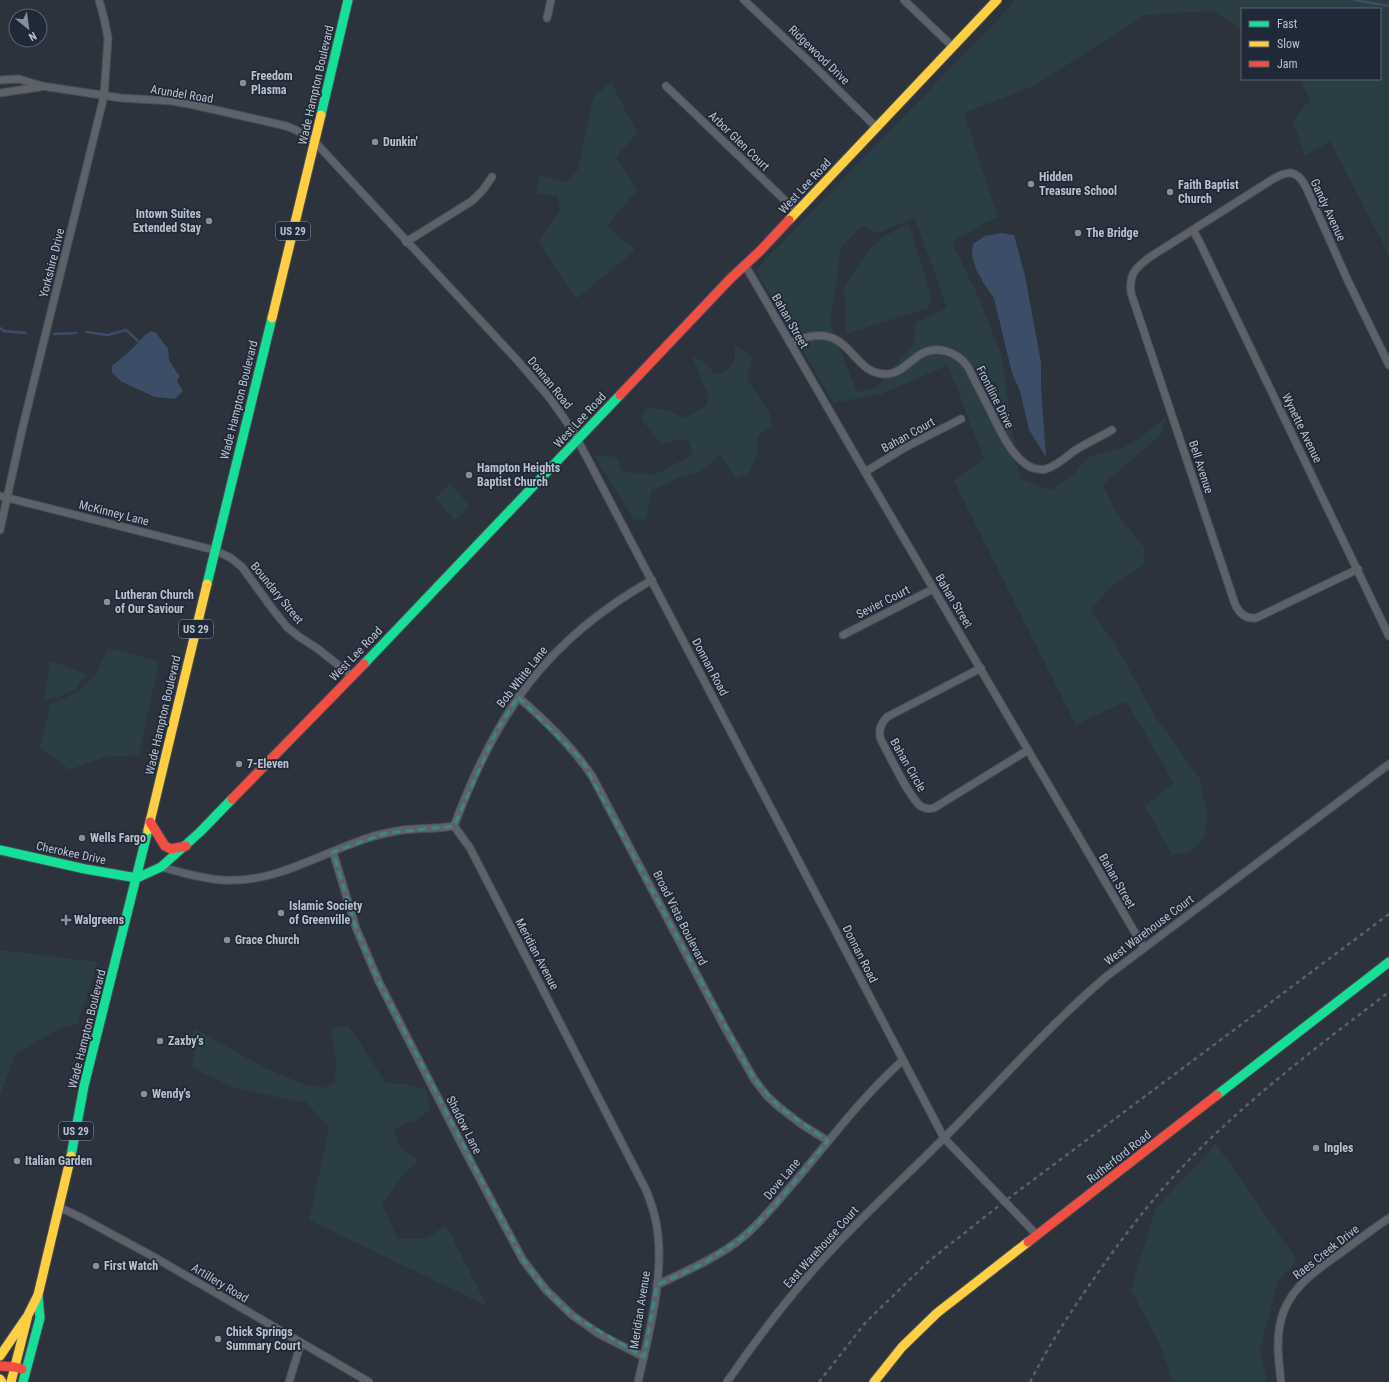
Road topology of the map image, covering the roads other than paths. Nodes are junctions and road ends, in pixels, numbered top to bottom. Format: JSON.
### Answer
{"nodes":[{"id":1,"x":99,"y":0,"type":"edge"},
{"id":2,"x":348,"y":0,"type":"edge"},
{"id":3,"x":551,"y":0,"type":"edge"},
{"id":4,"x":744,"y":0,"type":"edge"},
{"id":5,"x":904,"y":0,"type":"edge"},
{"id":6,"x":997,"y":0,"type":"edge"},
{"id":7,"x":547,"y":18,"type":"dead end"},
{"id":8,"x":953,"y":47,"type":"junction"},
{"id":9,"x":0,"y":80,"type":"edge"},
{"id":10,"x":42,"y":86,"type":"junction"},
{"id":11,"x":666,"y":86,"type":"dead end"},
{"id":12,"x":0,"y":93,"type":"edge"},
{"id":13,"x":104,"y":96,"type":"junction"},
{"id":14,"x":877,"y":128,"type":"junction"},
{"id":15,"x":315,"y":142,"type":"junction"},
{"id":16,"x":492,"y":177,"type":"dead end"},
{"id":17,"x":797,"y":212,"type":"junction"},
{"id":18,"x":1193,"y":230,"type":"junction"},
{"id":19,"x":406,"y":242,"type":"junction"},
{"id":20,"x":745,"y":265,"type":"junction"},
{"id":21,"x":790,"y":343,"type":"junction"},
{"id":22,"x":1389,"y":365,"type":"edge"},
{"id":23,"x":961,"y":419,"type":"dead end"},
{"id":24,"x":1112,"y":430,"type":"dead end"},
{"id":25,"x":578,"y":440,"type":"junction"},
{"id":26,"x":865,"y":472,"type":"junction"},
{"id":27,"x":4,"y":497,"type":"edge"},
{"id":28,"x":0,"y":530,"type":"edge"},
{"id":29,"x":214,"y":550,"type":"junction"},
{"id":30,"x":223,"y":554,"type":"joint"},
{"id":31,"x":1358,"y":569,"type":"junction"},
{"id":32,"x":652,"y":580,"type":"junction"},
{"id":33,"x":933,"y":589,"type":"junction"},
{"id":34,"x":843,"y":635,"type":"dead end"},
{"id":35,"x":1389,"y":636,"type":"edge"},
{"id":36,"x":981,"y":668,"type":"junction"},
{"id":37,"x":352,"y":676,"type":"junction"},
{"id":38,"x":518,"y":697,"type":"junction"},
{"id":39,"x":1028,"y":750,"type":"junction"},
{"id":40,"x":1389,"y":764,"type":"edge"},
{"id":41,"x":150,"y":822,"type":"junction"},
{"id":42,"x":454,"y":826,"type":"junction"},
{"id":43,"x":186,"y":846,"type":"junction"},
{"id":44,"x":0,"y":850,"type":"edge"},
{"id":45,"x":333,"y":852,"type":"junction"},
{"id":46,"x":161,"y":867,"type":"junction"},
{"id":47,"x":137,"y":878,"type":"junction"},
{"id":48,"x":1144,"y":948,"type":"junction"},
{"id":49,"x":1388,"y":967,"type":"edge"},
{"id":50,"x":903,"y":1060,"type":"junction"},
{"id":51,"x":944,"y":1138,"type":"junction"},
{"id":52,"x":828,"y":1141,"type":"junction"},
{"id":53,"x":58,"y":1207,"type":"junction"},
{"id":54,"x":1389,"y":1218,"type":"edge"},
{"id":55,"x":1037,"y":1235,"type":"junction"},
{"id":56,"x":657,"y":1285,"type":"junction"},
{"id":57,"x":38,"y":1295,"type":"junction"},
{"id":58,"x":28,"y":1315,"type":"junction"},
{"id":59,"x":301,"y":1343,"type":"junction"},
{"id":60,"x":0,"y":1356,"type":"edge"},
{"id":61,"x":644,"y":1357,"type":"junction"},
{"id":62,"x":0,"y":1366,"type":"edge"},
{"id":63,"x":15,"y":1367,"type":"junction"},
{"id":64,"x":27,"y":1370,"type":"junction"},
{"id":65,"x":0,"y":1379,"type":"edge"},
{"id":66,"x":2,"y":1382,"type":"edge"},
{"id":67,"x":11,"y":1382,"type":"edge"},
{"id":68,"x":23,"y":1382,"type":"edge"},
{"id":69,"x":289,"y":1382,"type":"edge"},
{"id":70,"x":369,"y":1382,"type":"edge"},
{"id":71,"x":638,"y":1382,"type":"edge"},
{"id":72,"x":727,"y":1382,"type":"edge"},
{"id":73,"x":874,"y":1382,"type":"edge"},
{"id":74,"x":1280,"y":1382,"type":"edge"}],
"edges":[{"from":1,"to":13,"type":"street","name":"Yorkshire Drive"},
{"from":2,"to":15,"type":"street","name":"Wade Hampton Boulevard","number":"US 29"},
{"from":3,"to":7,"type":"street"},
{"from":4,"to":14,"type":"street","name":"Ridgewood Drive"},
{"from":5,"to":8,"type":"street"},
{"from":6,"to":8,"type":"street","name":"West Lee Road"},
{"from":8,"to":14,"type":"street","name":"West Lee Road"},
{"from":9,"to":10,"type":"street","name":"Arundel Road"},
{"from":10,"to":12,"type":"street","name":"Arundel Road"},
{"from":10,"to":13,"type":"street","name":"Arundel Road"},
{"from":11,"to":17,"type":"street","name":"Arbor Glen Court"},
{"from":13,"to":15,"type":"street","name":"Arundel Road"},
{"from":13,"to":27,"type":"street","name":"Yorkshire Drive"},
{"from":14,"to":17,"type":"street","name":"West Lee Road"},
{"from":15,"to":19,"type":"street","name":"Donnan Road"},
{"from":15,"to":29,"type":"street","name":"Wade Hampton Boulevard","number":"US 29"},
{"from":16,"to":19,"type":"street"},
{"from":17,"to":20,"type":"street","name":"West Lee Road"},
{"from":18,"to":22,"type":"street","name":"Gandy Avenue"},
{"from":18,"to":31,"type":"street","name":"Wynette Avenue"},
{"from":18,"to":31,"type":"street","name":"Bell Avenue"},
{"from":19,"to":25,"type":"street","name":"Donnan Road"},
{"from":20,"to":21,"type":"street","name":"Bahan Street"},
{"from":20,"to":25,"type":"street","name":"West Lee Road"},
{"from":21,"to":24,"type":"street","name":"Frontline Drive"},
{"from":21,"to":26,"type":"street","name":"Bahan Street"},
{"from":23,"to":26,"type":"street","name":"Bahan Court"},
{"from":25,"to":32,"type":"street","name":"Donnan Road"},
{"from":25,"to":37,"type":"street","name":"West Lee Road"},
{"from":26,"to":33,"type":"street","name":"Bahan Street"},
{"from":27,"to":28,"type":"street","name":"Yorkshire Drive"},
{"from":27,"to":29,"type":"street","name":"McKinney Lane"},
{"from":29,"to":30,"type":"street","name":"McKinney Lane"},
{"from":29,"to":41,"type":"street","name":"Wade Hampton Boulevard","number":"US 29"},
{"from":30,"to":37,"type":"street","name":"Boundary Street"},
{"from":31,"to":35,"type":"street","name":"Wynette Avenue"},
{"from":32,"to":38,"type":"street","name":"Bob White Lane"},
{"from":32,"to":50,"type":"street","name":"Donnan Road"},
{"from":33,"to":34,"type":"street","name":"Sevier Court"},
{"from":33,"to":36,"type":"street","name":"Bahan Street"},
{"from":36,"to":39,"type":"street","name":"Bahan Street"},
{"from":36,"to":39,"type":"street","name":"Bahan Circle"},
{"from":37,"to":43,"type":"street","name":"West Lee Road"},
{"from":38,"to":42,"type":"street","name":"Bob White Lane"},
{"from":38,"to":52,"type":"street","name":"Broad Vista Boulevard"},
{"from":39,"to":48,"type":"street","name":"Bahan Street"},
{"from":40,"to":48,"type":"street","name":"West Warehouse Court"},
{"from":41,"to":43,"type":"street"},
{"from":41,"to":47,"type":"street","name":"Wade Hampton Boulevard","number":"US 29"},
{"from":42,"to":45,"type":"street"},
{"from":42,"to":56,"type":"street","name":"Meridian Avenue"},
{"from":43,"to":46,"type":"street","name":"West Lee Road"},
{"from":44,"to":47,"type":"street","name":"Cherokee Drive"},
{"from":45,"to":46,"type":"street"},
{"from":45,"to":61,"type":"street","name":"Shadow Lane"},
{"from":46,"to":47,"type":"street","name":"West Lee Road"},
{"from":47,"to":53,"type":"street","name":"Wade Hampton Boulevard","number":"US 29"},
{"from":48,"to":51,"type":"street","name":"West Warehouse Court"},
{"from":49,"to":55,"type":"street","name":"Rutherford Road"},
{"from":50,"to":51,"type":"street","name":"Donnan Road"},
{"from":50,"to":52,"type":"street","name":"Dove Lane"},
{"from":51,"to":55,"type":"street","name":"Donnan Road"},
{"from":51,"to":72,"type":"street","name":"East Warehouse Court"},
{"from":52,"to":56,"type":"street","name":"Dove Lane"},
{"from":53,"to":57,"type":"street","name":"Wade Hampton Boulevard","number":"US 29"},
{"from":53,"to":59,"type":"street","name":"Artillery Road"},
{"from":54,"to":74,"type":"street","name":"Raes Creek Drive"},
{"from":55,"to":73,"type":"street","name":"Rutherford Road"},
{"from":56,"to":61,"type":"street","name":"Meridian Avenue"},
{"from":57,"to":58,"type":"street","name":"Wade Hampton Boulevard","number":"US 29"},
{"from":57,"to":64,"type":"street","name":"Wade Hampton Boulevard","number":"US 29"},
{"from":58,"to":60,"type":"street"},
{"from":58,"to":63,"type":"street","name":"Wade Hampton Boulevard","number":"US 29"},
{"from":59,"to":69,"type":"street"},
{"from":59,"to":70,"type":"street","name":"Artillery Road"},
{"from":61,"to":71,"type":"street","name":"Meridian Avenue"},
{"from":62,"to":63,"type":"street"},
{"from":63,"to":64,"type":"street"},
{"from":63,"to":67,"type":"street","name":"Wade Hampton Boulevard","number":"US 29"},
{"from":64,"to":68,"type":"street","name":"Wade Hampton Boulevard","number":"US 29"},
{"from":65,"to":66,"type":"street"}]}
